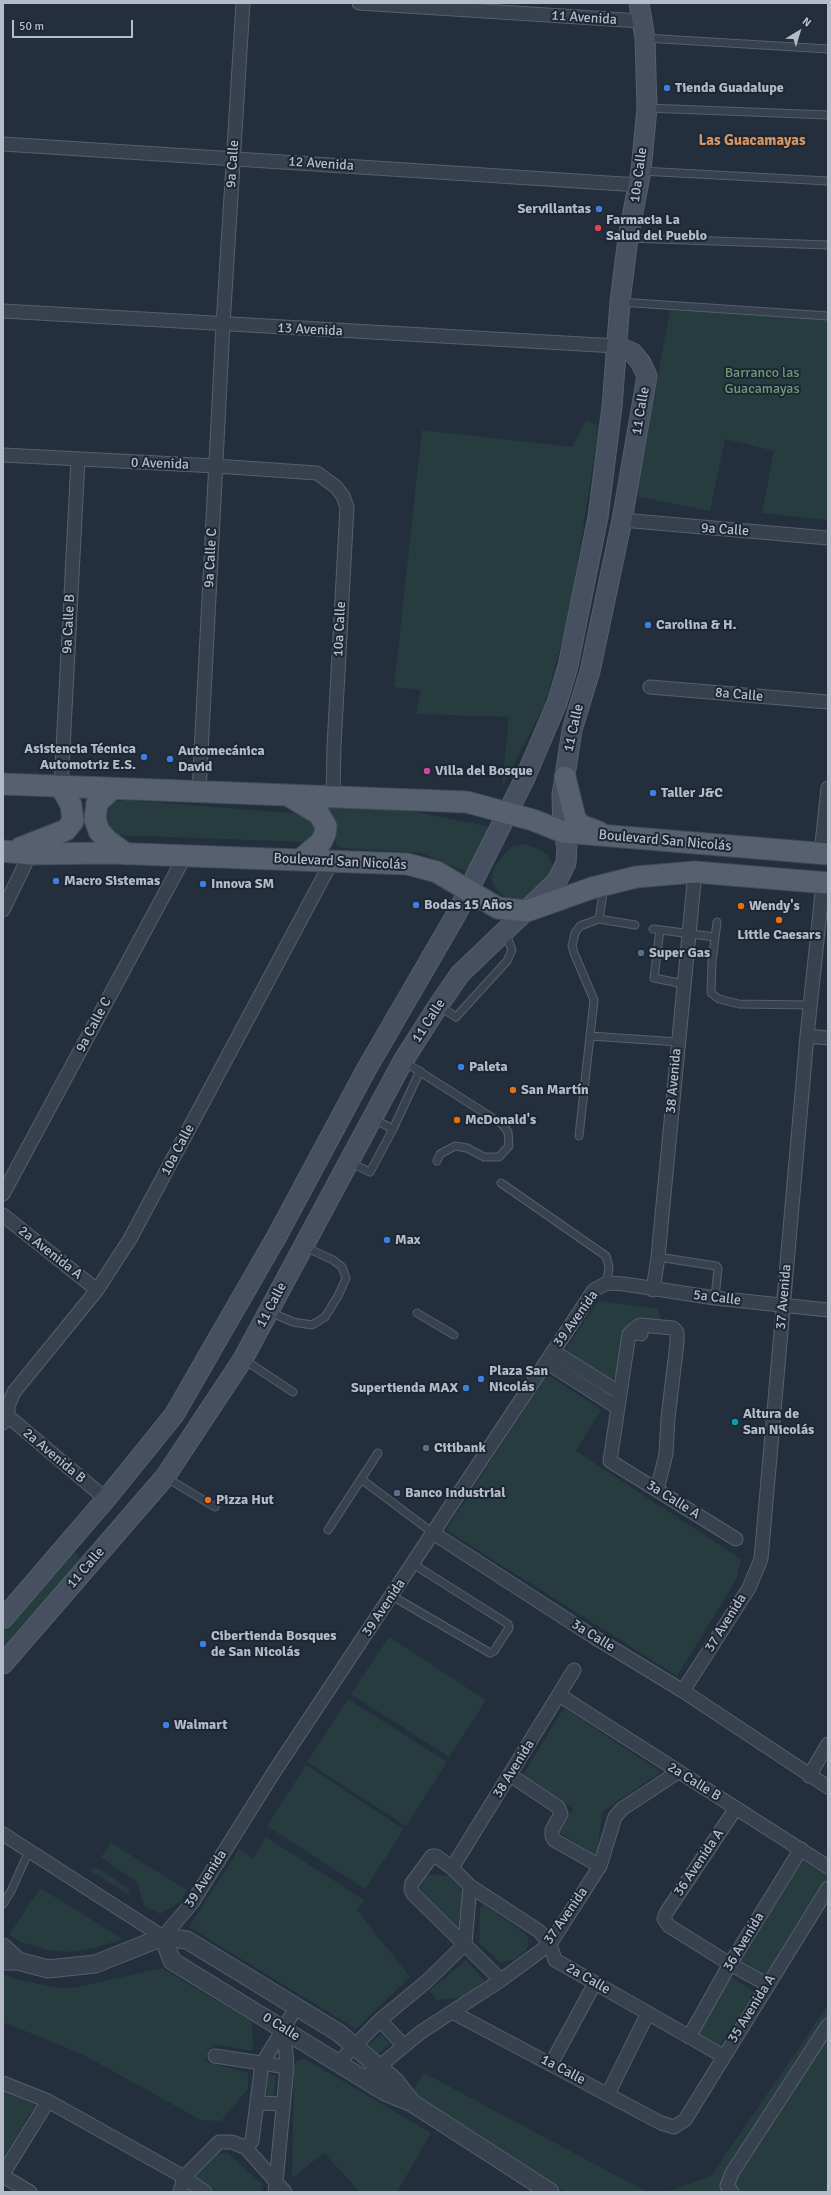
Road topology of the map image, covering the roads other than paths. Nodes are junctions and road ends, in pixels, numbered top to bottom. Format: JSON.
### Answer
{"nodes":[{"id":1,"x":243,"y":3,"type":"edge"},
{"id":2,"x":359,"y":3,"type":"edge"},
{"id":3,"x":641,"y":21,"type":"edge"},
{"id":4,"x":828,"y":49,"type":"edge"},
{"id":5,"x":647,"y":108,"type":"junction"},
{"id":6,"x":828,"y":115,"type":"edge"},
{"id":7,"x":3,"y":144,"type":"edge"},
{"id":8,"x":233,"y":159,"type":"junction"},
{"id":9,"x":640,"y":178,"type":"junction"},
{"id":10,"x":828,"y":181,"type":"edge"},
{"id":11,"x":628,"y":238,"type":"junction"},
{"id":12,"x":828,"y":245,"type":"edge"},
{"id":13,"x":620,"y":302,"type":"junction"},
{"id":14,"x":3,"y":311,"type":"edge"},
{"id":15,"x":828,"y":316,"type":"edge"},
{"id":16,"x":223,"y":325,"type":"junction"},
{"id":17,"x":617,"y":346,"type":"junction"},
{"id":18,"x":3,"y":455,"type":"edge"},
{"id":19,"x":78,"y":460,"type":"junction"},
{"id":20,"x":216,"y":466,"type":"junction"},
{"id":21,"x":317,"y":473,"type":"joint"},
{"id":22,"x":622,"y":520,"type":"junction"},
{"id":23,"x":828,"y":538,"type":"edge"},
{"id":24,"x":650,"y":687,"type":"dead end"},
{"id":25,"x":828,"y":702,"type":"edge"},
{"id":26,"x":565,"y":777,"type":"junction"},
{"id":27,"x":3,"y":784,"type":"edge"},
{"id":28,"x":61,"y":787,"type":"junction"},
{"id":29,"x":828,"y":788,"type":"edge"},
{"id":30,"x":112,"y":789,"type":"junction"},
{"id":31,"x":199,"y":792,"type":"junction"},
{"id":32,"x":286,"y":795,"type":"junction"},
{"id":33,"x":333,"y":796,"type":"junction"},
{"id":34,"x":507,"y":812,"type":"junction"},
{"id":35,"x":563,"y":832,"type":"junction"},
{"id":36,"x":619,"y":837,"type":"junction"},
{"id":37,"x":14,"y":852,"type":"edge"},
{"id":38,"x":824,"y":853,"type":"edge"},
{"id":39,"x":126,"y":854,"type":"junction"},
{"id":40,"x":185,"y":856,"type":"junction"},
{"id":41,"x":300,"y":860,"type":"junction"},
{"id":42,"x":332,"y":861,"type":"junction"},
{"id":43,"x":695,"y":872,"type":"junction"},
{"id":44,"x":825,"y":883,"type":"edge"},
{"id":45,"x":604,"y":885,"type":"junction"},
{"id":46,"x":468,"y":892,"type":"junction"},
{"id":47,"x":3,"y":910,"type":"edge"},
{"id":48,"x":526,"y":912,"type":"junction"},
{"id":49,"x":599,"y":919,"type":"junction"},
{"id":50,"x":717,"y":922,"type":"dead end"},
{"id":51,"x":635,"y":925,"type":"dead end"},
{"id":52,"x":505,"y":931,"type":"junction"},
{"id":53,"x":689,"y":934,"type":"junction"},
{"id":54,"x":715,"y":937,"type":"junction"},
{"id":55,"x":684,"y":984,"type":"junction"},
{"id":56,"x":810,"y":1005,"type":"junction"},
{"id":57,"x":438,"y":1006,"type":"junction"},
{"id":58,"x":590,"y":1036,"type":"junction"},
{"id":59,"x":807,"y":1036,"type":"junction"},
{"id":60,"x":828,"y":1038,"type":"edge"},
{"id":61,"x":678,"y":1042,"type":"junction"},
{"id":62,"x":403,"y":1061,"type":"junction"},
{"id":63,"x":420,"y":1071,"type":"junction"},
{"id":64,"x":373,"y":1118,"type":"junction"},
{"id":65,"x":392,"y":1129,"type":"junction"},
{"id":66,"x":579,"y":1136,"type":"dead end"},
{"id":67,"x":437,"y":1161,"type":"dead end"},
{"id":68,"x":348,"y":1162,"type":"junction"},
{"id":69,"x":501,"y":1183,"type":"dead end"},
{"id":70,"x":3,"y":1194,"type":"edge"},
{"id":71,"x":3,"y":1216,"type":"edge"},
{"id":72,"x":303,"y":1246,"type":"junction"},
{"id":73,"x":658,"y":1257,"type":"junction"},
{"id":74,"x":607,"y":1283,"type":"junction"},
{"id":75,"x":97,"y":1290,"type":"junction"},
{"id":76,"x":653,"y":1290,"type":"junction"},
{"id":77,"x":715,"y":1298,"type":"junction"},
{"id":78,"x":783,"y":1305,"type":"junction"},
{"id":79,"x":828,"y":1310,"type":"edge"},
{"id":80,"x":268,"y":1311,"type":"junction"},
{"id":81,"x":417,"y":1313,"type":"dead end"},
{"id":82,"x":454,"y":1335,"type":"dead end"},
{"id":83,"x":550,"y":1356,"type":"junction"},
{"id":84,"x":243,"y":1359,"type":"junction"},
{"id":85,"x":293,"y":1392,"type":"dead end"},
{"id":86,"x":620,"y":1393,"type":"junction"},
{"id":87,"x":618,"y":1408,"type":"junction"},
{"id":88,"x":5,"y":1417,"type":"edge"},
{"id":89,"x":378,"y":1453,"type":"dead end"},
{"id":90,"x":165,"y":1477,"type":"junction"},
{"id":91,"x":361,"y":1479,"type":"junction"},
{"id":92,"x":657,"y":1490,"type":"junction"},
{"id":93,"x":106,"y":1499,"type":"junction"},
{"id":94,"x":215,"y":1507,"type":"dead end"},
{"id":95,"x":328,"y":1530,"type":"dead end"},
{"id":96,"x":433,"y":1533,"type":"junction"},
{"id":97,"x":736,"y":1540,"type":"dead end"},
{"id":98,"x":413,"y":1564,"type":"junction"},
{"id":99,"x":392,"y":1596,"type":"junction"},
{"id":100,"x":3,"y":1619,"type":"edge"},
{"id":101,"x":3,"y":1664,"type":"edge"},
{"id":102,"x":574,"y":1670,"type":"dead end"},
{"id":103,"x":683,"y":1691,"type":"junction"},
{"id":104,"x":560,"y":1695,"type":"junction"},
{"id":105,"x":828,"y":1744,"type":"edge"},
{"id":106,"x":678,"y":1772,"type":"junction"},
{"id":107,"x":510,"y":1775,"type":"junction"},
{"id":108,"x":809,"y":1776,"type":"junction"},
{"id":109,"x":828,"y":1787,"type":"edge"},
{"id":110,"x":736,"y":1808,"type":"junction"},
{"id":111,"x":3,"y":1834,"type":"edge"},
{"id":112,"x":801,"y":1849,"type":"junction"},
{"id":113,"x":29,"y":1851,"type":"junction"},
{"id":114,"x":600,"y":1866,"type":"junction"},
{"id":115,"x":828,"y":1867,"type":"edge"},
{"id":116,"x":452,"y":1868,"type":"junction"},
{"id":117,"x":470,"y":1886,"type":"junction"},
{"id":118,"x":828,"y":1888,"type":"edge"},
{"id":119,"x":3,"y":1904,"type":"edge"},
{"id":120,"x":163,"y":1938,"type":"junction"},
{"id":121,"x":465,"y":1944,"type":"junction"},
{"id":122,"x":550,"y":1944,"type":"junction"},
{"id":123,"x":3,"y":1947,"type":"edge"},
{"id":124,"x":10,"y":1961,"type":"edge"},
{"id":125,"x":730,"y":1964,"type":"junction"},
{"id":126,"x":501,"y":1980,"type":"junction"},
{"id":127,"x":595,"y":1983,"type":"junction"},
{"id":128,"x":768,"y":1984,"type":"junction"},
{"id":129,"x":297,"y":2006,"type":"junction"},
{"id":130,"x":452,"y":2012,"type":"junction"},
{"id":131,"x":648,"y":2013,"type":"junction"},
{"id":132,"x":380,"y":2020,"type":"junction"},
{"id":133,"x":828,"y":2025,"type":"edge"},
{"id":134,"x":284,"y":2029,"type":"junction"},
{"id":135,"x":689,"y":2037,"type":"junction"},
{"id":136,"x":354,"y":2045,"type":"junction"},
{"id":137,"x":404,"y":2046,"type":"junction"},
{"id":138,"x":215,"y":2056,"type":"dead end"},
{"id":139,"x":723,"y":2056,"type":"junction"},
{"id":140,"x":338,"y":2063,"type":"junction"},
{"id":141,"x":262,"y":2064,"type":"junction"},
{"id":142,"x":551,"y":2064,"type":"junction"},
{"id":143,"x":288,"y":2067,"type":"junction"},
{"id":144,"x":379,"y":2067,"type":"junction"},
{"id":145,"x":364,"y":2079,"type":"junction"},
{"id":146,"x":3,"y":2082,"type":"edge"},
{"id":147,"x":608,"y":2094,"type":"junction"},
{"id":148,"x":48,"y":2101,"type":"junction"},
{"id":149,"x":412,"y":2102,"type":"junction"},
{"id":150,"x":258,"y":2103,"type":"junction"},
{"id":151,"x":283,"y":2104,"type":"junction"},
{"id":152,"x":674,"y":2127,"type":"joint"},
{"id":153,"x":246,"y":2148,"type":"junction"},
{"id":154,"x":3,"y":2175,"type":"edge"},
{"id":155,"x":184,"y":2177,"type":"junction"},
{"id":156,"x":279,"y":2189,"type":"edge"},
{"id":157,"x":30,"y":2192,"type":"edge"},
{"id":158,"x":180,"y":2192,"type":"edge"},
{"id":159,"x":205,"y":2192,"type":"edge"},
{"id":160,"x":550,"y":2192,"type":"edge"},
{"id":161,"x":732,"y":2192,"type":"edge"}],
"edges":[{"from":1,"to":8,"type":"street","name":"9a Calle"},
{"from":2,"to":3,"type":"street","name":"11 Avenida"},
{"from":3,"to":4,"type":"lane"},
{"from":3,"to":5,"type":"main road","name":"10a Calle"},
{"from":5,"to":6,"type":"lane"},
{"from":5,"to":9,"type":"main road","name":"10a Calle"},
{"from":7,"to":8,"type":"street","name":"12 Avenida"},
{"from":8,"to":9,"type":"street","name":"12 Avenida"},
{"from":8,"to":16,"type":"street","name":"9a Calle"},
{"from":9,"to":10,"type":"lane"},
{"from":9,"to":11,"type":"main road","name":"10a Calle"},
{"from":11,"to":12,"type":"lane"},
{"from":11,"to":13,"type":"main road","name":"10a Calle"},
{"from":13,"to":15,"type":"lane"},
{"from":13,"to":17,"type":"main road","name":"10a Calle"},
{"from":14,"to":16,"type":"street","name":"13 Avenida"},
{"from":16,"to":17,"type":"street","name":"13 Avenida"},
{"from":16,"to":20,"type":"street","name":"9a Calle C"},
{"from":17,"to":22,"type":"main road","name":"11 Calle"},
{"from":17,"to":34,"type":"main road","name":"11 Calle"},
{"from":18,"to":19,"type":"street","name":"0 Avenida"},
{"from":19,"to":20,"type":"street","name":"0 Avenida"},
{"from":19,"to":28,"type":"street","name":"9a Calle B"},
{"from":20,"to":21,"type":"street","name":"0 Avenida"},
{"from":20,"to":31,"type":"street","name":"9a Calle C"},
{"from":21,"to":33,"type":"street","name":"10a Calle"},
{"from":22,"to":23,"type":"street","name":"9a Calle"},
{"from":22,"to":26,"type":"main road","name":"11 Calle"},
{"from":24,"to":25,"type":"street","name":"8a Calle"},
{"from":26,"to":35,"type":"main road","name":"11 Calle"},
{"from":26,"to":36,"type":"main road"},
{"from":27,"to":28,"type":"main road","name":"Boulevard San Nicolás"},
{"from":28,"to":30,"type":"main road","name":"Boulevard San Nicolás"},
{"from":28,"to":37,"type":"main road"},
{"from":29,"to":38,"type":"street"},
{"from":30,"to":31,"type":"main road","name":"Boulevard San Nicolás"},
{"from":30,"to":39,"type":"main road"},
{"from":31,"to":32,"type":"main road","name":"Boulevard San Nicolás"},
{"from":32,"to":33,"type":"main road","name":"Boulevard San Nicolás"},
{"from":32,"to":41,"type":"main road"},
{"from":33,"to":34,"type":"main road","name":"Boulevard San Nicolás"},
{"from":34,"to":35,"type":"main road","name":"Boulevard San Nicolás"},
{"from":34,"to":46,"type":"main road","name":"11 Calle"},
{"from":35,"to":36,"type":"main road","name":"Boulevard San Nicolás"},
{"from":35,"to":48,"type":"main road","name":"11 Calle"},
{"from":36,"to":38,"type":"main road","name":"Boulevard San Nicolás"},
{"from":37,"to":39,"type":"main road","name":"Boulevard San Nicolás"},
{"from":37,"to":47,"type":"street"},
{"from":39,"to":40,"type":"main road","name":"Boulevard San Nicolás"},
{"from":40,"to":41,"type":"main road","name":"Boulevard San Nicolás"},
{"from":40,"to":70,"type":"street","name":"9a Calle C"},
{"from":41,"to":42,"type":"main road","name":"Boulevard San Nicolás"},
{"from":42,"to":46,"type":"main road","name":"Boulevard San Nicolás"},
{"from":42,"to":75,"type":"street","name":"10a Calle"},
{"from":43,"to":44,"type":"main road","name":"Boulevard San Nicolás"},
{"from":43,"to":45,"type":"main road","name":"Boulevard San Nicolás"},
{"from":43,"to":53,"type":"street","name":"38 Avenida"},
{"from":44,"to":56,"type":"street","name":"37 Avenida"},
{"from":45,"to":48,"type":"main road","name":"Boulevard San Nicolás"},
{"from":45,"to":49,"type":"lane"},
{"from":46,"to":48,"type":"main road","name":"Boulevard San Nicolás"},
{"from":46,"to":93,"type":"main road","name":"11 Calle"},
{"from":48,"to":52,"type":"main road","name":"11 Calle"},
{"from":49,"to":51,"type":"lane"},
{"from":49,"to":58,"type":"lane"},
{"from":50,"to":54,"type":"lane"},
{"from":52,"to":57,"type":"main road","name":"11 Calle"},
{"from":52,"to":57,"type":"lane"},
{"from":53,"to":54,"type":"lane"},
{"from":53,"to":55,"type":"street","name":"38 Avenida"},
{"from":53,"to":55,"type":"lane"},
{"from":54,"to":56,"type":"lane"},
{"from":55,"to":61,"type":"street","name":"38 Avenida"},
{"from":56,"to":59,"type":"street","name":"37 Avenida"},
{"from":57,"to":62,"type":"main road","name":"11 Calle"},
{"from":58,"to":61,"type":"lane"},
{"from":58,"to":66,"type":"lane"},
{"from":59,"to":60,"type":"street"},
{"from":59,"to":78,"type":"street","name":"37 Avenida"},
{"from":61,"to":73,"type":"street","name":"38 Avenida"},
{"from":62,"to":63,"type":"lane"},
{"from":62,"to":64,"type":"main road","name":"11 Calle"},
{"from":63,"to":65,"type":"lane"},
{"from":63,"to":67,"type":"lane"},
{"from":64,"to":65,"type":"lane"},
{"from":64,"to":68,"type":"main road","name":"11 Calle"},
{"from":65,"to":68,"type":"lane"},
{"from":68,"to":72,"type":"main road","name":"11 Calle"},
{"from":69,"to":74,"type":"lane"},
{"from":71,"to":75,"type":"street","name":"2a Avenida A"},
{"from":72,"to":80,"type":"main road","name":"11 Calle"},
{"from":72,"to":80,"type":"lane"},
{"from":73,"to":76,"type":"street","name":"38 Avenida"},
{"from":73,"to":77,"type":"lane"},
{"from":74,"to":76,"type":"street","name":"5a Calle"},
{"from":74,"to":83,"type":"street","name":"39 Avenida"},
{"from":75,"to":88,"type":"street","name":"10a Calle"},
{"from":76,"to":77,"type":"street","name":"5a Calle"},
{"from":77,"to":78,"type":"street","name":"5a Calle"},
{"from":78,"to":79,"type":"street","name":"5a Calle"},
{"from":78,"to":103,"type":"street","name":"37 Avenida"},
{"from":80,"to":84,"type":"main road","name":"11 Calle"},
{"from":81,"to":82,"type":"lane"},
{"from":83,"to":86,"type":"street"},
{"from":83,"to":87,"type":"street"},
{"from":83,"to":96,"type":"street","name":"39 Avenida"},
{"from":84,"to":85,"type":"lane"},
{"from":84,"to":90,"type":"main road","name":"11 Calle"},
{"from":86,"to":87,"type":"street"},
{"from":86,"to":92,"type":"street"},
{"from":87,"to":92,"type":"street","name":"3a Calle A"},
{"from":88,"to":93,"type":"street","name":"2a Avenida B"},
{"from":89,"to":91,"type":"lane"},
{"from":90,"to":94,"type":"lane"},
{"from":90,"to":101,"type":"main road","name":"11 Calle"},
{"from":91,"to":95,"type":"lane"},
{"from":91,"to":96,"type":"lane","name":"3a Calle"},
{"from":92,"to":97,"type":"street","name":"3a Calle A"},
{"from":93,"to":100,"type":"main road","name":"11 Calle"},
{"from":96,"to":98,"type":"street","name":"39 Avenida"},
{"from":96,"to":103,"type":"street","name":"3a Calle"},
{"from":98,"to":99,"type":"street","name":"39 Avenida"},
{"from":98,"to":99,"type":"lane"},
{"from":99,"to":120,"type":"street","name":"39 Avenida"},
{"from":102,"to":104,"type":"street","name":"38 Avenida"},
{"from":103,"to":108,"type":"street","name":"3a Calle"},
{"from":104,"to":106,"type":"street","name":"2a Calle B"},
{"from":104,"to":107,"type":"street","name":"38 Avenida"},
{"from":105,"to":108,"type":"street"},
{"from":106,"to":110,"type":"street","name":"2a Calle B"},
{"from":106,"to":114,"type":"street","name":"37 Avenida"},
{"from":107,"to":114,"type":"street"},
{"from":107,"to":116,"type":"street","name":"38 Avenida"},
{"from":108,"to":109,"type":"street","name":"3a Calle"},
{"from":110,"to":112,"type":"street","name":"2a Calle B"},
{"from":110,"to":125,"type":"street","name":"36 Avenida A"},
{"from":111,"to":113,"type":"street","name":"0 Calle"},
{"from":112,"to":115,"type":"street","name":"2a Calle B"},
{"from":112,"to":125,"type":"street","name":"36 Avenida"},
{"from":113,"to":119,"type":"lane"},
{"from":113,"to":120,"type":"street","name":"0 Calle"},
{"from":114,"to":122,"type":"street","name":"37 Avenida"},
{"from":116,"to":117,"type":"street","name":"2a Calle"},
{"from":116,"to":121,"type":"street","name":"2a Calle"},
{"from":117,"to":121,"type":"street"},
{"from":117,"to":122,"type":"street","name":"2a Calle"},
{"from":118,"to":128,"type":"street","name":"35 Avenida A"},
{"from":120,"to":124,"type":"street","name":"0 Calle"},
{"from":120,"to":129,"type":"street","name":"0 Calle"},
{"from":120,"to":134,"type":"street","name":"0 Calle"},
{"from":121,"to":126,"type":"street"},
{"from":121,"to":132,"type":"street"},
{"from":122,"to":126,"type":"street","name":"37 Avenida"},
{"from":122,"to":127,"type":"street","name":"2a Calle"},
{"from":123,"to":124,"type":"street","name":"0 Calle"},
{"from":125,"to":128,"type":"street"},
{"from":125,"to":135,"type":"street","name":"36 Avenida"},
{"from":126,"to":130,"type":"street","name":"37 Avenida"},
{"from":127,"to":131,"type":"street","name":"2a Calle"},
{"from":127,"to":142,"type":"street"},
{"from":128,"to":139,"type":"street","name":"35 Avenida A"},
{"from":129,"to":134,"type":"street"},
{"from":129,"to":136,"type":"street","name":"0 Calle"},
{"from":130,"to":137,"type":"street","name":"37 Avenida"},
{"from":130,"to":142,"type":"street","name":"1a Calle"},
{"from":131,"to":135,"type":"street","name":"2a Calle"},
{"from":131,"to":147,"type":"street"},
{"from":132,"to":136,"type":"street"},
{"from":132,"to":137,"type":"street"},
{"from":133,"to":161,"type":"street"},
{"from":134,"to":140,"type":"street","name":"0 Calle"},
{"from":134,"to":141,"type":"street"},
{"from":134,"to":143,"type":"street"},
{"from":135,"to":139,"type":"street","name":"2a Calle"},
{"from":136,"to":140,"type":"street"},
{"from":136,"to":144,"type":"street","name":"0 Calle"},
{"from":137,"to":144,"type":"street","name":"37 Avenida"},
{"from":138,"to":141,"type":"street"},
{"from":139,"to":152,"type":"street","name":"35 Avenida A"},
{"from":140,"to":145,"type":"street","name":"0 Calle"},
{"from":141,"to":143,"type":"street"},
{"from":141,"to":150,"type":"street"},
{"from":142,"to":147,"type":"street","name":"1a Calle"},
{"from":143,"to":151,"type":"street"},
{"from":144,"to":145,"type":"street","name":"37 Avenida"},
{"from":144,"to":149,"type":"street","name":"0 Calle"},
{"from":145,"to":149,"type":"street","name":"0 Calle"},
{"from":146,"to":148,"type":"street"},
{"from":147,"to":152,"type":"street","name":"1a Calle"},
{"from":148,"to":154,"type":"street"},
{"from":148,"to":155,"type":"street"},
{"from":149,"to":160,"type":"street","name":"0 Calle"},
{"from":150,"to":151,"type":"street"},
{"from":150,"to":153,"type":"street"},
{"from":151,"to":156,"type":"street"},
{"from":153,"to":155,"type":"street"},
{"from":153,"to":156,"type":"street"},
{"from":154,"to":157,"type":"street"},
{"from":155,"to":158,"type":"street"},
{"from":155,"to":159,"type":"street"}]}
